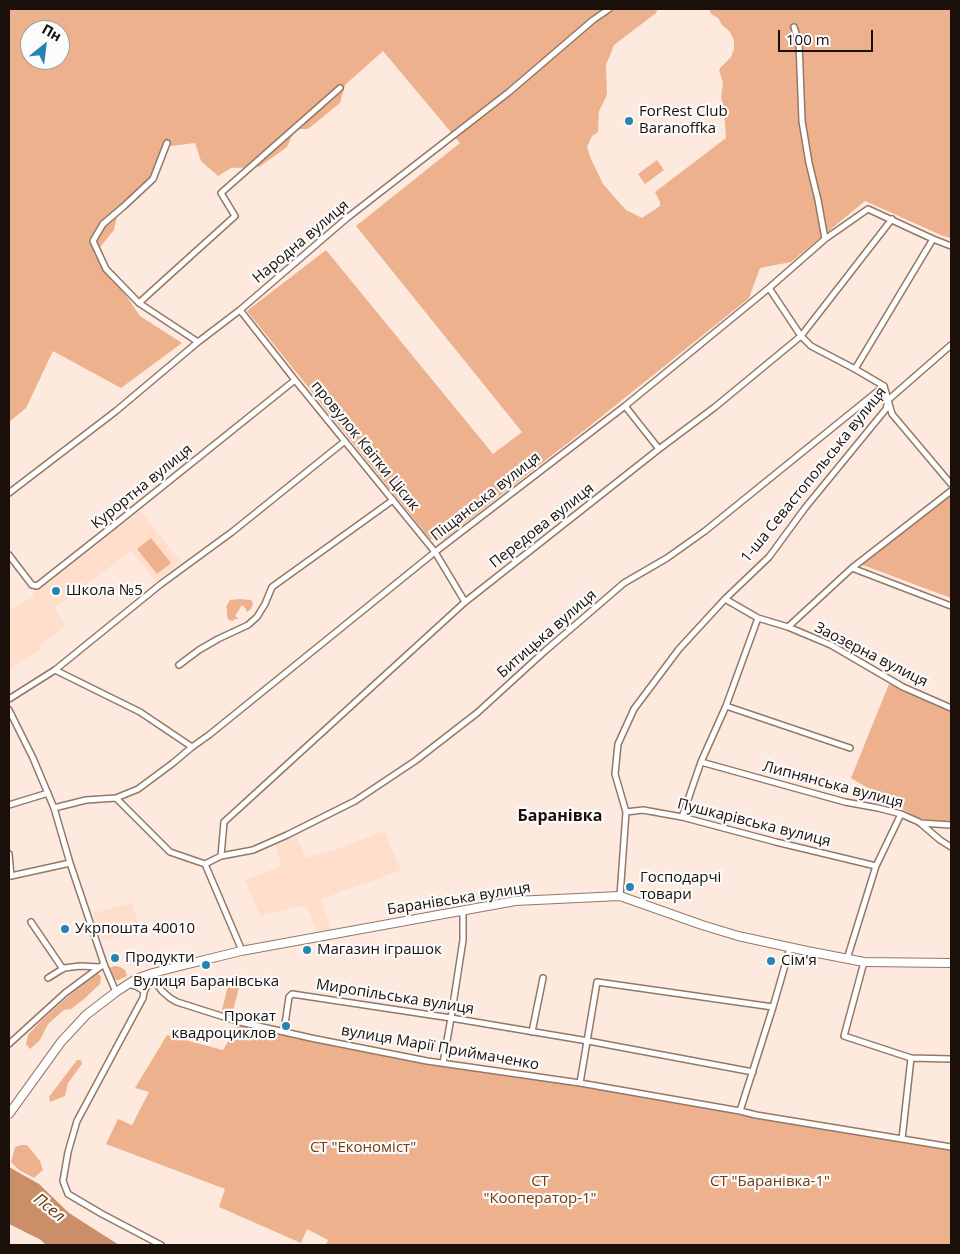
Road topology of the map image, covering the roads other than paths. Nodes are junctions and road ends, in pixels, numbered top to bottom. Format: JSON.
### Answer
{"nodes":[{"id":1,"x":609,"y":9,"type":"edge"},
{"id":2,"x":794,"y":27,"type":"dead end"},
{"id":3,"x":340,"y":88,"type":"dead end"},
{"id":4,"x":167,"y":143,"type":"dead end"},
{"id":5,"x":892,"y":219,"type":"junction"},
{"id":6,"x":825,"y":239,"type":"junction"},
{"id":7,"x":933,"y":239,"type":"junction"},
{"id":8,"x":951,"y":246,"type":"edge"},
{"id":9,"x":768,"y":288,"type":"junction"},
{"id":10,"x":139,"y":304,"type":"junction"},
{"id":11,"x":240,"y":310,"type":"junction"},
{"id":12,"x":801,"y":336,"type":"junction"},
{"id":13,"x":198,"y":342,"type":"junction"},
{"id":14,"x":951,"y":345,"type":"edge"},
{"id":15,"x":855,"y":369,"type":"junction"},
{"id":16,"x":295,"y":380,"type":"junction"},
{"id":17,"x":884,"y":386,"type":"junction"},
{"id":18,"x":888,"y":400,"type":"junction"},
{"id":19,"x":625,"y":406,"type":"junction"},
{"id":20,"x":345,"y":441,"type":"junction"},
{"id":21,"x":659,"y":449,"type":"junction"},
{"id":22,"x":951,"y":484,"type":"edge"},
{"id":23,"x":951,"y":491,"type":"edge"},
{"id":24,"x":9,"y":493,"type":"edge"},
{"id":25,"x":393,"y":500,"type":"junction"},
{"id":26,"x":435,"y":552,"type":"junction"},
{"id":27,"x":9,"y":556,"type":"edge"},
{"id":28,"x":852,"y":568,"type":"junction"},
{"id":29,"x":725,"y":600,"type":"junction"},
{"id":30,"x":464,"y":602,"type":"junction"},
{"id":31,"x":951,"y":606,"type":"edge"},
{"id":32,"x":758,"y":618,"type":"junction"},
{"id":33,"x":788,"y":627,"type":"junction"},
{"id":34,"x":178,"y":665,"type":"dead end"},
{"id":35,"x":55,"y":670,"type":"junction"},
{"id":36,"x":9,"y":700,"type":"edge"},
{"id":37,"x":726,"y":706,"type":"junction"},
{"id":38,"x":951,"y":708,"type":"edge"},
{"id":39,"x":9,"y":710,"type":"edge"},
{"id":40,"x":192,"y":746,"type":"junction"},
{"id":41,"x":850,"y":748,"type":"dead end"},
{"id":42,"x":701,"y":762,"type":"junction"},
{"id":43,"x":48,"y":793,"type":"junction"},
{"id":44,"x":116,"y":798,"type":"junction"},
{"id":45,"x":9,"y":805,"type":"edge"},
{"id":46,"x":54,"y":808,"type":"junction"},
{"id":47,"x":626,"y":812,"type":"junction"},
{"id":48,"x":900,"y":814,"type":"junction"},
{"id":49,"x":682,"y":817,"type":"junction"},
{"id":50,"x":919,"y":822,"type":"junction"},
{"id":51,"x":951,"y":825,"type":"edge"},
{"id":52,"x":951,"y":847,"type":"edge"},
{"id":53,"x":9,"y":854,"type":"edge"},
{"id":54,"x":220,"y":856,"type":"junction"},
{"id":55,"x":70,"y":863,"type":"junction"},
{"id":56,"x":205,"y":864,"type":"junction"},
{"id":57,"x":876,"y":866,"type":"junction"},
{"id":58,"x":620,"y":896,"type":"junction"},
{"id":59,"x":463,"y":911,"type":"junction"},
{"id":60,"x":31,"y":922,"type":"dead end"},
{"id":61,"x":790,"y":948,"type":"junction"},
{"id":62,"x":241,"y":951,"type":"junction"},
{"id":63,"x":847,"y":959,"type":"junction"},
{"id":64,"x":864,"y":962,"type":"junction"},
{"id":65,"x":951,"y":963,"type":"edge"},
{"id":66,"x":101,"y":965,"type":"junction"},
{"id":67,"x":63,"y":969,"type":"junction"},
{"id":68,"x":153,"y":973,"type":"junction"},
{"id":69,"x":48,"y":978,"type":"dead end"},
{"id":70,"x":543,"y":978,"type":"dead end"},
{"id":71,"x":128,"y":984,"type":"junction"},
{"id":72,"x":116,"y":992,"type":"junction"},
{"id":73,"x":144,"y":992,"type":"junction"},
{"id":74,"x":773,"y":1007,"type":"junction"},
{"id":75,"x":451,"y":1018,"type":"junction"},
{"id":76,"x":282,"y":1031,"type":"junction"},
{"id":77,"x":532,"y":1032,"type":"junction"},
{"id":78,"x":588,"y":1041,"type":"junction"},
{"id":79,"x":9,"y":1044,"type":"edge"},
{"id":80,"x":911,"y":1058,"type":"junction"},
{"id":81,"x":951,"y":1059,"type":"edge"},
{"id":82,"x":443,"y":1063,"type":"junction"},
{"id":83,"x":753,"y":1072,"type":"junction"},
{"id":84,"x":580,"y":1083,"type":"junction"},
{"id":85,"x":740,"y":1112,"type":"junction"},
{"id":86,"x":9,"y":1114,"type":"edge"},
{"id":87,"x":902,"y":1139,"type":"junction"},
{"id":88,"x":951,"y":1147,"type":"edge"},
{"id":89,"x":162,"y":1245,"type":"edge"}],
"edges":[{"from":1,"to":11,"type":"street","name":"Народна вулиця"},
{"from":2,"to":6,"type":"street"},
{"from":3,"to":10,"type":"street"},
{"from":4,"to":10,"type":"street"},
{"from":5,"to":6,"type":"street","name":"Піщанська вулиця"},
{"from":5,"to":7,"type":"street"},
{"from":5,"to":12,"type":"street","name":"Передова вулиця"},
{"from":6,"to":9,"type":"street","name":"Піщанська вулиця"},
{"from":7,"to":8,"type":"street"},
{"from":7,"to":15,"type":"street"},
{"from":9,"to":12,"type":"street"},
{"from":9,"to":19,"type":"street","name":"Піщанська вулиця"},
{"from":10,"to":13,"type":"street"},
{"from":11,"to":13,"type":"street","name":"Народна вулиця"},
{"from":11,"to":16,"type":"street","name":"провулок Квітки Цісик"},
{"from":12,"to":15,"type":"street"},
{"from":12,"to":21,"type":"street","name":"Передова вулиця"},
{"from":13,"to":24,"type":"street","name":"Народна вулиця"},
{"from":14,"to":18,"type":"street","name":"1-ша Севастопольська вулиця"},
{"from":15,"to":17,"type":"street"},
{"from":16,"to":20,"type":"street","name":"провулок Квітки Цісик"},
{"from":16,"to":27,"type":"street","name":"Курортна вулиця"},
{"from":17,"to":18,"type":"street"},
{"from":17,"to":54,"type":"street","name":"Битицька вулиця"},
{"from":18,"to":22,"type":"street"},
{"from":18,"to":29,"type":"street","name":"1-ша Севастопольська вулиця"},
{"from":19,"to":21,"type":"street"},
{"from":19,"to":26,"type":"street","name":"Піщанська вулиця"},
{"from":20,"to":25,"type":"street","name":"провулок Квітки Цісик"},
{"from":20,"to":35,"type":"street"},
{"from":21,"to":30,"type":"street","name":"Передова вулиця"},
{"from":23,"to":28,"type":"street"},
{"from":25,"to":26,"type":"street","name":"провулок Квітки Цісик"},
{"from":25,"to":34,"type":"street"},
{"from":26,"to":30,"type":"street","name":"провулок Квітки Цісик"},
{"from":26,"to":40,"type":"street","name":"Піщанська вулиця"},
{"from":28,"to":31,"type":"street"},
{"from":28,"to":33,"type":"street"},
{"from":29,"to":32,"type":"street","name":"Заозерна вулиця"},
{"from":29,"to":47,"type":"street","name":"1-ша Севастопольська вулиця"},
{"from":30,"to":54,"type":"street","name":"Передова вулиця"},
{"from":32,"to":33,"type":"street","name":"Заозерна вулиця"},
{"from":32,"to":37,"type":"street"},
{"from":33,"to":38,"type":"street","name":"Заозерна вулиця"},
{"from":35,"to":36,"type":"street"},
{"from":35,"to":40,"type":"street"},
{"from":37,"to":41,"type":"street"},
{"from":37,"to":42,"type":"street"},
{"from":39,"to":43,"type":"street"},
{"from":40,"to":44,"type":"street","name":"Піщанська вулиця"},
{"from":42,"to":48,"type":"street","name":"Липнянська вулиця"},
{"from":42,"to":49,"type":"street"},
{"from":43,"to":45,"type":"street"},
{"from":43,"to":46,"type":"street"},
{"from":44,"to":46,"type":"street","name":"Піщанська вулиця"},
{"from":44,"to":56,"type":"street"},
{"from":46,"to":55,"type":"street"},
{"from":47,"to":49,"type":"street","name":"Пушкарівська вулиця"},
{"from":47,"to":58,"type":"street","name":"1-ша Севастопольська вулиця"},
{"from":48,"to":50,"type":"street","name":"Липнянська вулиця"},
{"from":48,"to":57,"type":"street"},
{"from":49,"to":57,"type":"street","name":"Пушкарівська вулиця"},
{"from":50,"to":51,"type":"street"},
{"from":50,"to":52,"type":"street","name":"Липнянська вулиця"},
{"from":53,"to":55,"type":"street"},
{"from":54,"to":56,"type":"street","name":"Битицька вулиця"},
{"from":55,"to":66,"type":"street"},
{"from":56,"to":62,"type":"street"},
{"from":57,"to":63,"type":"street"},
{"from":58,"to":59,"type":"main road","name":"Баранівська вулиця"},
{"from":58,"to":61,"type":"main road","name":"Баранівська вулиця"},
{"from":59,"to":62,"type":"main road","name":"Баранівська вулиця"},
{"from":59,"to":75,"type":"street"},
{"from":60,"to":67,"type":"street"},
{"from":61,"to":63,"type":"main road","name":"Баранівська вулиця"},
{"from":61,"to":74,"type":"street"},
{"from":62,"to":68,"type":"main road","name":"Баранівська вулиця"},
{"from":63,"to":64,"type":"main road","name":"Баранівська вулиця"},
{"from":64,"to":65,"type":"main road","name":"Баранівська вулиця"},
{"from":64,"to":80,"type":"street"},
{"from":66,"to":67,"type":"street"},
{"from":66,"to":72,"type":"street"},
{"from":66,"to":79,"type":"street"},
{"from":67,"to":69,"type":"street"},
{"from":68,"to":71,"type":"main road","name":"Баранівська вулиця"},
{"from":68,"to":73,"type":"street"},
{"from":68,"to":76,"type":"street","name":"вулиця Марії Приймаченко"},
{"from":70,"to":77,"type":"street"},
{"from":71,"to":72,"type":"main road","name":"Баранівська вулиця"},
{"from":71,"to":73,"type":"street"},
{"from":72,"to":86,"type":"main road","name":"Баранівська вулиця"},
{"from":73,"to":89,"type":"street"},
{"from":74,"to":78,"type":"street"},
{"from":74,"to":83,"type":"street"},
{"from":75,"to":76,"type":"street","name":"Миропільська вулиця"},
{"from":75,"to":77,"type":"street","name":"Миропільська вулиця"},
{"from":75,"to":82,"type":"street"},
{"from":76,"to":82,"type":"street","name":"вулиця Марії Приймаченко"},
{"from":77,"to":78,"type":"street","name":"Миропільська вулиця"},
{"from":78,"to":83,"type":"street","name":"Миропільська вулиця"},
{"from":78,"to":84,"type":"street"},
{"from":80,"to":81,"type":"street"},
{"from":80,"to":87,"type":"street"},
{"from":82,"to":84,"type":"street","name":"вулиця Марії Приймаченко"},
{"from":83,"to":85,"type":"street"},
{"from":84,"to":85,"type":"street","name":"вулиця Марії Приймаченко"},
{"from":85,"to":87,"type":"street","name":"вулиця Марії Приймаченко"},
{"from":87,"to":88,"type":"street","name":"вулиця Марії Приймаченко"}]}
